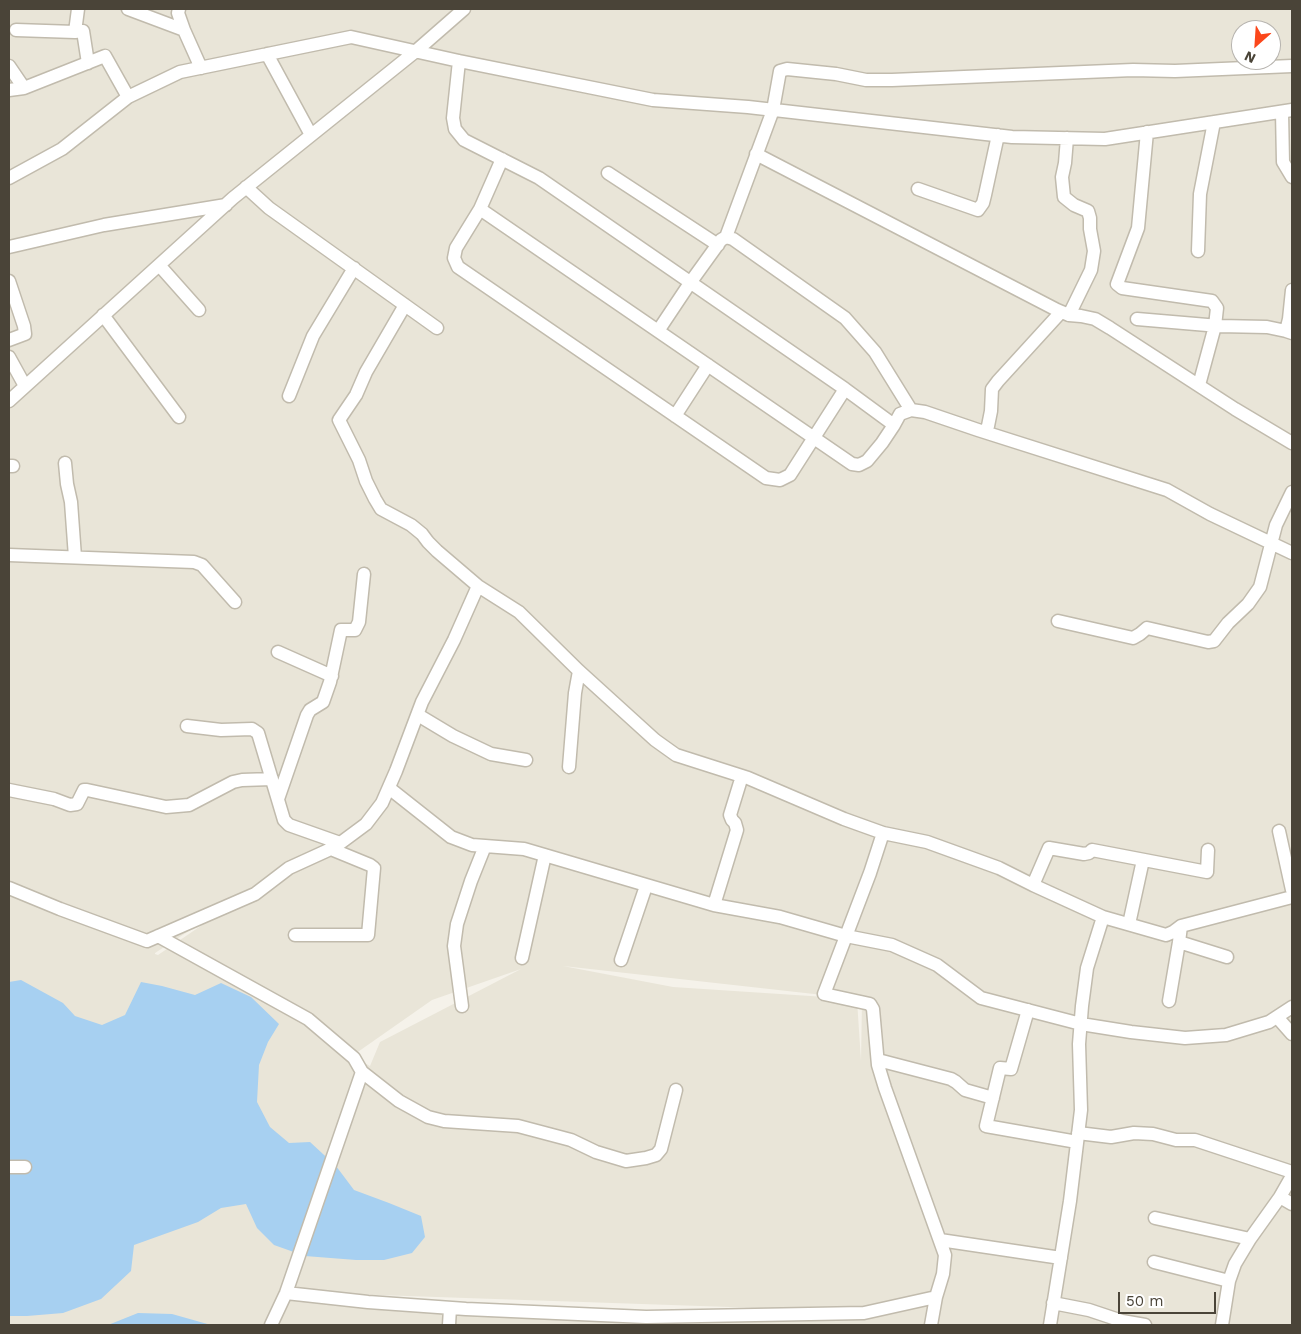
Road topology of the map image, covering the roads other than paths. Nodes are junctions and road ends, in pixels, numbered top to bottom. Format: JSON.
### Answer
{"nodes":[{"id":1,"x":78,"y":9,"type":"edge"},
{"id":2,"x":128,"y":9,"type":"edge"},
{"id":3,"x":179,"y":9,"type":"edge"},
{"id":4,"x":464,"y":9,"type":"edge"},
{"id":5,"x":16,"y":30,"type":"dead end"},
{"id":6,"x":184,"y":30,"type":"junction"},
{"id":7,"x":75,"y":32,"type":"junction"},
{"id":8,"x":416,"y":51,"type":"junction"},
{"id":9,"x":266,"y":54,"type":"junction"},
{"id":10,"x":458,"y":61,"type":"junction"},
{"id":11,"x":88,"y":63,"type":"junction"},
{"id":12,"x":9,"y":66,"type":"edge"},
{"id":13,"x":1292,"y":66,"type":"edge"},
{"id":14,"x":201,"y":68,"type":"junction"},
{"id":15,"x":24,"y":88,"type":"junction"},
{"id":16,"x":9,"y":90,"type":"edge"},
{"id":17,"x":128,"y":96,"type":"junction"},
{"id":18,"x":773,"y":110,"type":"junction"},
{"id":19,"x":1287,"y":111,"type":"edge"},
{"id":20,"x":1214,"y":122,"type":"junction"},
{"id":21,"x":1147,"y":132,"type":"junction"},
{"id":22,"x":311,"y":135,"type":"junction"},
{"id":23,"x":998,"y":135,"type":"junction"},
{"id":24,"x":1067,"y":138,"type":"junction"},
{"id":25,"x":756,"y":154,"type":"junction"},
{"id":26,"x":502,"y":159,"type":"junction"},
{"id":27,"x":608,"y":174,"type":"dead end"},
{"id":28,"x":1292,"y":177,"type":"edge"},
{"id":29,"x":9,"y":178,"type":"edge"},
{"id":30,"x":246,"y":187,"type":"junction"},
{"id":31,"x":918,"y":189,"type":"dead end"},
{"id":32,"x":226,"y":204,"type":"junction"},
{"id":33,"x":480,"y":209,"type":"junction"},
{"id":34,"x":722,"y":241,"type":"junction"},
{"id":35,"x":9,"y":247,"type":"edge"},
{"id":36,"x":1198,"y":251,"type":"dead end"},
{"id":37,"x":159,"y":265,"type":"junction"},
{"id":38,"x":354,"y":268,"type":"junction"},
{"id":39,"x":9,"y":281,"type":"edge"},
{"id":40,"x":690,"y":283,"type":"junction"},
{"id":41,"x":1292,"y":290,"type":"edge"},
{"id":42,"x":404,"y":305,"type":"junction"},
{"id":43,"x":199,"y":310,"type":"dead end"},
{"id":44,"x":1065,"y":313,"type":"junction"},
{"id":45,"x":103,"y":315,"type":"junction"},
{"id":46,"x":1137,"y":319,"type":"dead end"},
{"id":47,"x":1216,"y":326,"type":"junction"},
{"id":48,"x":437,"y":328,"type":"dead end"},
{"id":49,"x":658,"y":331,"type":"junction"},
{"id":50,"x":1289,"y":332,"type":"edge"},
{"id":51,"x":9,"y":340,"type":"edge"},
{"id":52,"x":9,"y":357,"type":"edge"},
{"id":53,"x":708,"y":365,"type":"junction"},
{"id":54,"x":1199,"y":385,"type":"junction"},
{"id":55,"x":25,"y":386,"type":"junction"},
{"id":56,"x":844,"y":389,"type":"junction"},
{"id":57,"x":288,"y":396,"type":"dead end"},
{"id":58,"x":9,"y":401,"type":"edge"},
{"id":59,"x":911,"y":410,"type":"junction"},
{"id":60,"x":676,"y":416,"type":"junction"},
{"id":61,"x":179,"y":417,"type":"dead end"},
{"id":62,"x":894,"y":425,"type":"junction"},
{"id":63,"x":984,"y":432,"type":"junction"},
{"id":64,"x":814,"y":438,"type":"junction"},
{"id":65,"x":1292,"y":443,"type":"edge"},
{"id":66,"x":65,"y":463,"type":"dead end"},
{"id":67,"x":1292,"y":492,"type":"edge"},
{"id":68,"x":1272,"y":543,"type":"junction"},
{"id":69,"x":1292,"y":553,"type":"edge"},
{"id":70,"x":9,"y":554,"type":"edge"},
{"id":71,"x":75,"y":557,"type":"junction"},
{"id":72,"x":364,"y":574,"type":"dead end"},
{"id":73,"x":478,"y":586,"type":"junction"},
{"id":74,"x":235,"y":602,"type":"dead end"},
{"id":75,"x":1058,"y":621,"type":"dead end"},
{"id":76,"x":278,"y":652,"type":"dead end"},
{"id":77,"x":578,"y":671,"type":"junction"},
{"id":78,"x":332,"y":676,"type":"junction"},
{"id":79,"x":418,"y":715,"type":"junction"},
{"id":80,"x":187,"y":726,"type":"dead end"},
{"id":81,"x":526,"y":760,"type":"dead end"},
{"id":82,"x":570,"y":767,"type":"dead end"},
{"id":83,"x":742,"y":776,"type":"junction"},
{"id":84,"x":272,"y":780,"type":"junction"},
{"id":85,"x":389,"y":788,"type":"junction"},
{"id":86,"x":9,"y":790,"type":"edge"},
{"id":87,"x":278,"y":799,"type":"junction"},
{"id":88,"x":1280,"y":831,"type":"dead end"},
{"id":89,"x":883,"y":833,"type":"junction"},
{"id":90,"x":336,"y":846,"type":"junction"},
{"id":91,"x":484,"y":846,"type":"junction"},
{"id":92,"x":1208,"y":850,"type":"dead end"},
{"id":93,"x":545,"y":855,"type":"junction"},
{"id":94,"x":1143,"y":860,"type":"junction"},
{"id":95,"x":646,"y":886,"type":"junction"},
{"id":96,"x":1033,"y":886,"type":"junction"},
{"id":97,"x":9,"y":888,"type":"edge"},
{"id":98,"x":1292,"y":890,"type":"edge"},
{"id":99,"x":1292,"y":897,"type":"edge"},
{"id":100,"x":714,"y":906,"type":"junction"},
{"id":101,"x":1103,"y":917,"type":"junction"},
{"id":102,"x":1129,"y":924,"type":"junction"},
{"id":103,"x":1181,"y":926,"type":"junction"},
{"id":104,"x":295,"y":935,"type":"dead end"},
{"id":105,"x":158,"y":936,"type":"junction"},
{"id":106,"x":846,"y":936,"type":"junction"},
{"id":107,"x":1179,"y":942,"type":"junction"},
{"id":108,"x":1227,"y":957,"type":"dead end"},
{"id":109,"x":522,"y":958,"type":"dead end"},
{"id":110,"x":621,"y":960,"type":"dead end"},
{"id":111,"x":1169,"y":1001,"type":"dead end"},
{"id":112,"x":462,"y":1006,"type":"dead end"},
{"id":113,"x":1292,"y":1007,"type":"edge"},
{"id":114,"x":1028,"y":1010,"type":"junction"},
{"id":115,"x":1277,"y":1017,"type":"junction"},
{"id":116,"x":1081,"y":1024,"type":"junction"},
{"id":117,"x":1292,"y":1034,"type":"edge"},
{"id":118,"x":878,"y":1060,"type":"junction"},
{"id":119,"x":362,"y":1072,"type":"junction"},
{"id":120,"x":676,"y":1090,"type":"dead end"},
{"id":121,"x":993,"y":1098,"type":"junction"},
{"id":122,"x":1078,"y":1138,"type":"junction"},
{"id":123,"x":9,"y":1167,"type":"edge"},
{"id":124,"x":25,"y":1167,"type":"dead end"},
{"id":125,"x":1292,"y":1172,"type":"edge"},
{"id":126,"x":1292,"y":1176,"type":"edge"},
{"id":127,"x":1280,"y":1197,"type":"junction"},
{"id":128,"x":1292,"y":1204,"type":"edge"},
{"id":129,"x":1155,"y":1218,"type":"dead end"},
{"id":130,"x":1250,"y":1239,"type":"junction"},
{"id":131,"x":940,"y":1240,"type":"junction"},
{"id":132,"x":1061,"y":1258,"type":"junction"},
{"id":133,"x":1154,"y":1262,"type":"dead end"},
{"id":134,"x":1229,"y":1281,"type":"junction"},
{"id":135,"x":286,"y":1293,"type":"junction"},
{"id":136,"x":936,"y":1297,"type":"junction"},
{"id":137,"x":1053,"y":1304,"type":"junction"},
{"id":138,"x":450,"y":1308,"type":"junction"},
{"id":139,"x":756,"y":1320,"type":"edge"},
{"id":140,"x":271,"y":1325,"type":"edge"},
{"id":141,"x":449,"y":1325,"type":"edge"},
{"id":142,"x":931,"y":1325,"type":"edge"},
{"id":143,"x":1050,"y":1325,"type":"edge"},
{"id":144,"x":1145,"y":1325,"type":"edge"},
{"id":145,"x":1222,"y":1325,"type":"edge"}],
"edges":[{"from":1,"to":7,"type":"street"},
{"from":2,"to":6,"type":"street"},
{"from":3,"to":6,"type":"street"},
{"from":4,"to":8,"type":"street"},
{"from":5,"to":7,"type":"street"},
{"from":6,"to":14,"type":"street"},
{"from":7,"to":11,"type":"street"},
{"from":8,"to":9,"type":"street"},
{"from":8,"to":10,"type":"street"},
{"from":8,"to":22,"type":"street"},
{"from":9,"to":14,"type":"street"},
{"from":9,"to":22,"type":"street"},
{"from":10,"to":18,"type":"street"},
{"from":10,"to":26,"type":"street"},
{"from":11,"to":15,"type":"street"},
{"from":11,"to":17,"type":"street"},
{"from":12,"to":15,"type":"street"},
{"from":13,"to":18,"type":"street"},
{"from":14,"to":17,"type":"street"},
{"from":15,"to":16,"type":"street"},
{"from":17,"to":29,"type":"street"},
{"from":18,"to":23,"type":"street"},
{"from":18,"to":25,"type":"street"},
{"from":19,"to":20,"type":"street"},
{"from":19,"to":28,"type":"street"},
{"from":20,"to":21,"type":"street"},
{"from":20,"to":36,"type":"street"},
{"from":21,"to":24,"type":"street"},
{"from":21,"to":47,"type":"street"},
{"from":22,"to":30,"type":"street"},
{"from":23,"to":24,"type":"street"},
{"from":23,"to":31,"type":"street"},
{"from":24,"to":44,"type":"street"},
{"from":25,"to":34,"type":"street"},
{"from":25,"to":44,"type":"street"},
{"from":26,"to":33,"type":"street"},
{"from":26,"to":40,"type":"street"},
{"from":27,"to":34,"type":"street"},
{"from":30,"to":32,"type":"street"},
{"from":30,"to":38,"type":"street"},
{"from":32,"to":35,"type":"street"},
{"from":32,"to":37,"type":"street"},
{"from":33,"to":49,"type":"street"},
{"from":33,"to":60,"type":"street"},
{"from":34,"to":40,"type":"street"},
{"from":34,"to":59,"type":"street"},
{"from":37,"to":43,"type":"street"},
{"from":37,"to":45,"type":"street"},
{"from":38,"to":42,"type":"street"},
{"from":38,"to":57,"type":"street"},
{"from":39,"to":51,"type":"street"},
{"from":40,"to":49,"type":"street"},
{"from":40,"to":56,"type":"street"},
{"from":41,"to":50,"type":"street"},
{"from":42,"to":48,"type":"street"},
{"from":42,"to":73,"type":"street"},
{"from":44,"to":54,"type":"street"},
{"from":44,"to":63,"type":"street"},
{"from":45,"to":55,"type":"street"},
{"from":45,"to":61,"type":"street"},
{"from":46,"to":47,"type":"street"},
{"from":47,"to":50,"type":"street"},
{"from":47,"to":54,"type":"street"},
{"from":49,"to":53,"type":"street"},
{"from":52,"to":55,"type":"street"},
{"from":53,"to":60,"type":"street"},
{"from":53,"to":64,"type":"street"},
{"from":54,"to":65,"type":"street"},
{"from":55,"to":58,"type":"street"},
{"from":56,"to":62,"type":"street"},
{"from":56,"to":64,"type":"street"},
{"from":59,"to":62,"type":"street"},
{"from":59,"to":63,"type":"street"},
{"from":60,"to":64,"type":"street"},
{"from":62,"to":64,"type":"street"},
{"from":63,"to":68,"type":"street"},
{"from":66,"to":71,"type":"street"},
{"from":67,"to":68,"type":"street"},
{"from":68,"to":69,"type":"street"},
{"from":68,"to":75,"type":"street"},
{"from":70,"to":71,"type":"street"},
{"from":71,"to":74,"type":"street"},
{"from":72,"to":78,"type":"street"},
{"from":73,"to":77,"type":"street"},
{"from":73,"to":79,"type":"street"},
{"from":76,"to":78,"type":"street"},
{"from":77,"to":82,"type":"street"},
{"from":77,"to":83,"type":"street"},
{"from":78,"to":87,"type":"street"},
{"from":79,"to":81,"type":"street"},
{"from":79,"to":85,"type":"street"},
{"from":80,"to":84,"type":"street"},
{"from":83,"to":89,"type":"street"},
{"from":83,"to":100,"type":"street"},
{"from":84,"to":86,"type":"street"},
{"from":84,"to":87,"type":"street"},
{"from":85,"to":90,"type":"street"},
{"from":85,"to":91,"type":"street"},
{"from":87,"to":90,"type":"street"},
{"from":88,"to":98,"type":"street"},
{"from":89,"to":96,"type":"street"},
{"from":89,"to":106,"type":"street"},
{"from":90,"to":104,"type":"street"},
{"from":90,"to":105,"type":"street"},
{"from":91,"to":93,"type":"street"},
{"from":91,"to":112,"type":"street"},
{"from":92,"to":94,"type":"street"},
{"from":93,"to":95,"type":"street"},
{"from":93,"to":109,"type":"street"},
{"from":94,"to":96,"type":"street"},
{"from":94,"to":102,"type":"street"},
{"from":95,"to":100,"type":"street"},
{"from":95,"to":110,"type":"street"},
{"from":96,"to":101,"type":"street"},
{"from":97,"to":105,"type":"street"},
{"from":99,"to":103,"type":"street"},
{"from":100,"to":106,"type":"street"},
{"from":101,"to":102,"type":"street"},
{"from":101,"to":116,"type":"street"},
{"from":102,"to":103,"type":"street"},
{"from":103,"to":107,"type":"street"},
{"from":105,"to":119,"type":"street"},
{"from":106,"to":114,"type":"street"},
{"from":106,"to":118,"type":"street"},
{"from":107,"to":108,"type":"street"},
{"from":107,"to":111,"type":"street"},
{"from":113,"to":115,"type":"street"},
{"from":114,"to":116,"type":"street"},
{"from":114,"to":121,"type":"street"},
{"from":115,"to":116,"type":"street"},
{"from":115,"to":117,"type":"street"},
{"from":116,"to":122,"type":"street"},
{"from":118,"to":121,"type":"street"},
{"from":118,"to":131,"type":"street"},
{"from":119,"to":120,"type":"street"},
{"from":119,"to":135,"type":"street"},
{"from":121,"to":122,"type":"street"},
{"from":122,"to":125,"type":"street"},
{"from":122,"to":132,"type":"street"},
{"from":123,"to":124,"type":"street"},
{"from":126,"to":127,"type":"street"},
{"from":127,"to":128,"type":"street"},
{"from":127,"to":130,"type":"street"},
{"from":129,"to":130,"type":"street"},
{"from":130,"to":134,"type":"street"},
{"from":131,"to":132,"type":"street"},
{"from":131,"to":136,"type":"street"},
{"from":132,"to":137,"type":"street"},
{"from":133,"to":134,"type":"street"},
{"from":134,"to":145,"type":"street"},
{"from":135,"to":138,"type":"street"},
{"from":135,"to":140,"type":"street"},
{"from":136,"to":139,"type":"street"},
{"from":136,"to":142,"type":"street"},
{"from":137,"to":143,"type":"street"},
{"from":137,"to":144,"type":"street"},
{"from":138,"to":139,"type":"street"},
{"from":138,"to":141,"type":"street"}]}
